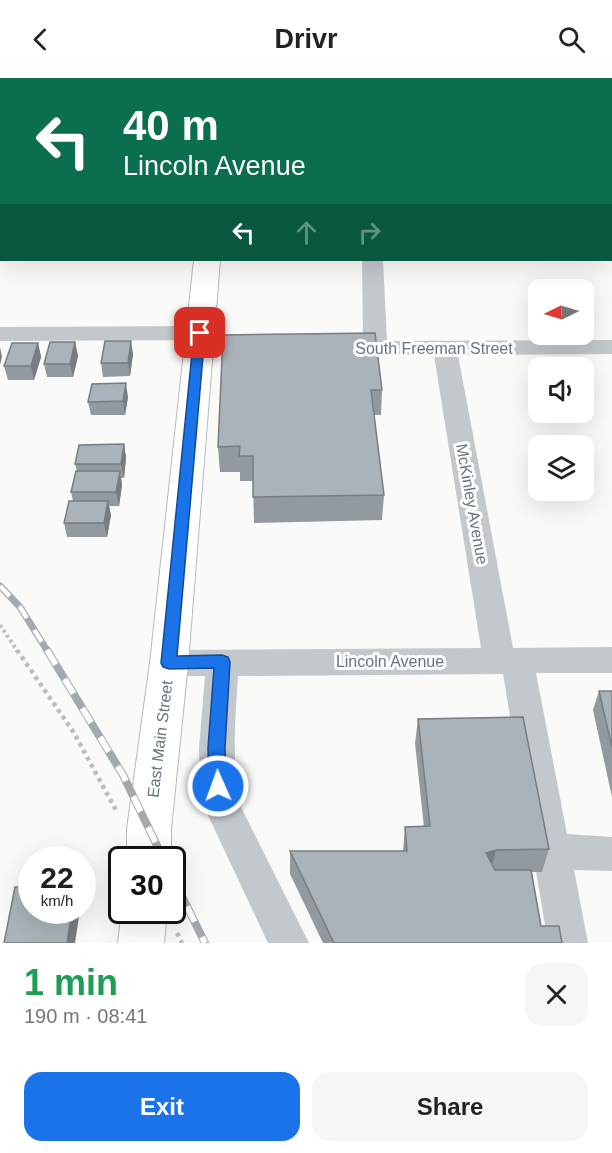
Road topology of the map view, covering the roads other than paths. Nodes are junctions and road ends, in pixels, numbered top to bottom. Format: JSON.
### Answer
{"nodes":[{"id":1,"x":207,"y":261,"type":"edge"},
{"id":2,"x":372,"y":261,"type":"edge"},
{"id":3,"x":0,"y":334,"type":"edge"},
{"id":4,"x":206,"y":343,"type":"junction"},
{"id":5,"x":612,"y":347,"type":"edge"},
{"id":6,"x":280,"y":348,"type":"edge"},
{"id":7,"x":315,"y":348,"type":"edge"},
{"id":8,"x":375,"y":348,"type":"junction"},
{"id":9,"x":445,"y":348,"type":"junction"},
{"id":10,"x":612,"y":660,"type":"edge"},
{"id":11,"x":508,"y":661,"type":"junction"},
{"id":12,"x":222,"y":662,"type":"junction"},
{"id":13,"x":169,"y":663,"type":"junction"},
{"id":14,"x":148,"y":846,"type":"edge"},
{"id":15,"x":551,"y":851,"type":"junction"},
{"id":16,"x":612,"y":854,"type":"edge"},
{"id":17,"x":143,"y":924,"type":"edge"},
{"id":18,"x":141,"y":943,"type":"edge"},
{"id":19,"x":289,"y":943,"type":"edge"},
{"id":20,"x":568,"y":943,"type":"edge"}],
"edges":[{"from":1,"to":4,"type":"main road","name":"East Main Street"},
{"from":2,"to":8,"type":"street"},
{"from":3,"to":4,"type":"street"},
{"from":4,"to":6,"type":"street"},
{"from":4,"to":13,"type":"main road","name":"East Main Street"},
{"from":5,"to":9,"type":"street","name":"South Freeman Street"},
{"from":7,"to":8,"type":"street","name":"South Freeman Street"},
{"from":8,"to":9,"type":"street","name":"South Freeman Street"},
{"from":9,"to":11,"type":"street","name":"McKinley Avenue"},
{"from":10,"to":11,"type":"street","name":"Lincoln Avenue"},
{"from":11,"to":12,"type":"street","name":"Lincoln Avenue"},
{"from":11,"to":15,"type":"street","name":"McKinley Avenue"},
{"from":12,"to":13,"type":"street","name":"Lincoln Avenue"},
{"from":12,"to":19,"type":"street"},
{"from":13,"to":14,"type":"main road","name":"East Main Street"},
{"from":15,"to":16,"type":"street"},
{"from":15,"to":20,"type":"street","name":"McKinley Avenue"},
{"from":17,"to":18,"type":"main road"}]}
